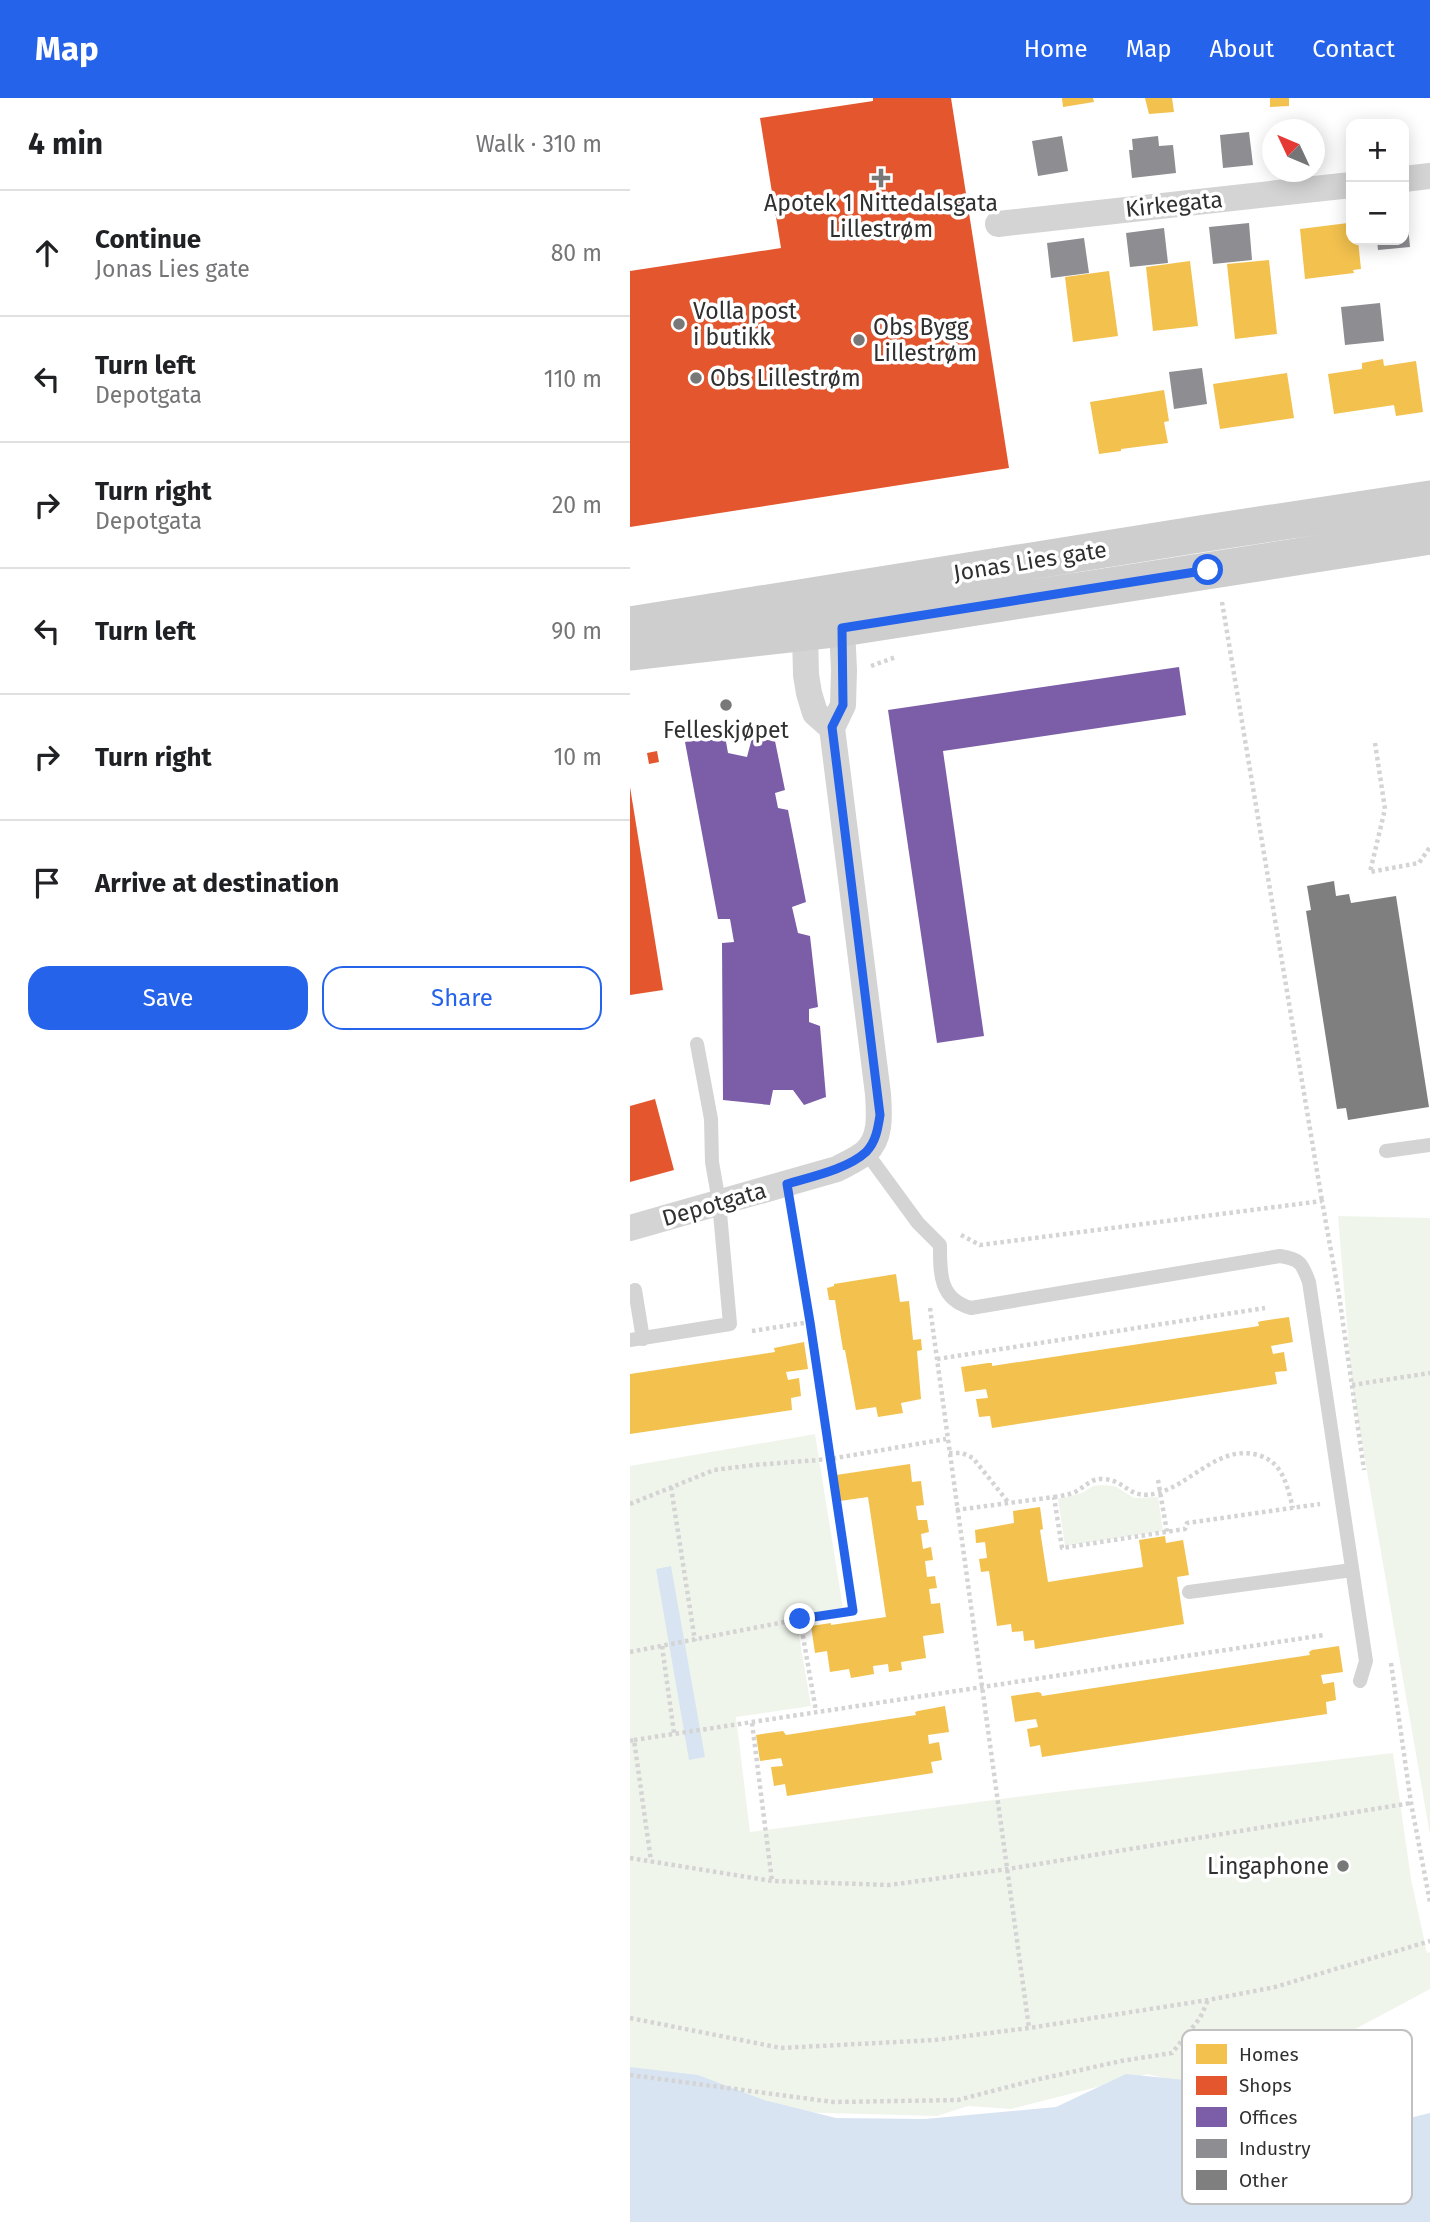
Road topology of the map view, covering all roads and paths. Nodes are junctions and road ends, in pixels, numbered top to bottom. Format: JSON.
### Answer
{"nodes":[{"id":1,"x":1430,"y":176,"type":"edge"},
{"id":2,"x":1409,"y":178,"type":"edge"},
{"id":3,"x":1346,"y":186,"type":"edge"},
{"id":4,"x":998,"y":224,"type":"dead end"},
{"id":5,"x":1430,"y":499,"type":"edge"},
{"id":6,"x":1430,"y":537,"type":"edge"},
{"id":7,"x":1221,"y":594,"type":"dead end"},
{"id":8,"x":817,"y":596,"type":"junction"},
{"id":9,"x":630,"y":625,"type":"edge"},
{"id":10,"x":842,"y":628,"type":"junction"},
{"id":11,"x":805,"y":632,"type":"junction"},
{"id":12,"x":630,"y":652,"type":"edge"},
{"id":13,"x":832,"y":727,"type":"junction"},
{"id":14,"x":1375,"y":743,"type":"dead end"},
{"id":15,"x":1430,"y":847,"type":"edge"},
{"id":16,"x":697,"y":1044,"type":"dead end"},
{"id":17,"x":1430,"y":1145,"type":"edge"},
{"id":18,"x":1386,"y":1151,"type":"dead end"},
{"id":19,"x":866,"y":1152,"type":"junction"},
{"id":20,"x":787,"y":1184,"type":"junction"},
{"id":21,"x":1322,"y":1201,"type":"dead end"},
{"id":22,"x":719,"y":1202,"type":"junction"},
{"id":23,"x":630,"y":1228,"type":"edge"},
{"id":24,"x":635,"y":1290,"type":"dead end"},
{"id":25,"x":929,"y":1305,"type":"dead end"},
{"id":26,"x":1265,"y":1308,"type":"dead end"},
{"id":27,"x":637,"y":1339,"type":"edge"},
{"id":28,"x":937,"y":1359,"type":"junction"},
{"id":29,"x":1430,"y":1373,"type":"edge"},
{"id":30,"x":1352,"y":1385,"type":"dead end"},
{"id":31,"x":946,"y":1439,"type":"junction"},
{"id":32,"x":948,"y":1453,"type":"junction"},
{"id":33,"x":830,"y":1459,"type":"junction"},
{"id":34,"x":1158,"y":1480,"type":"dead end"},
{"id":35,"x":671,"y":1487,"type":"junction"},
{"id":36,"x":1160,"y":1492,"type":"junction"},
{"id":37,"x":1054,"y":1497,"type":"junction"},
{"id":38,"x":1342,"y":1501,"type":"junction"},
{"id":39,"x":1008,"y":1503,"type":"junction"},
{"id":40,"x":630,"y":1504,"type":"edge"},
{"id":41,"x":1293,"y":1508,"type":"junction"},
{"id":42,"x":956,"y":1510,"type":"junction"},
{"id":43,"x":1167,"y":1532,"type":"junction"},
{"id":44,"x":1352,"y":1570,"type":"junction"},
{"id":45,"x":1189,"y":1592,"type":"dead end"},
{"id":46,"x":800,"y":1619,"type":"junction"},
{"id":47,"x":1324,"y":1635,"type":"dead end"},
{"id":48,"x":695,"y":1641,"type":"junction"},
{"id":49,"x":662,"y":1646,"type":"junction"},
{"id":50,"x":630,"y":1652,"type":"edge"},
{"id":51,"x":1360,"y":1681,"type":"dead end"},
{"id":52,"x":982,"y":1687,"type":"junction"},
{"id":53,"x":816,"y":1712,"type":"junction"},
{"id":54,"x":752,"y":1723,"type":"junction"},
{"id":55,"x":674,"y":1732,"type":"junction"},
{"id":56,"x":632,"y":1740,"type":"edge"},
{"id":57,"x":630,"y":1858,"type":"edge"},
{"id":58,"x":651,"y":1861,"type":"junction"},
{"id":59,"x":1008,"y":1868,"type":"junction"},
{"id":60,"x":772,"y":1881,"type":"junction"},
{"id":61,"x":1430,"y":1902,"type":"edge"},
{"id":62,"x":1430,"y":1941,"type":"edge"},
{"id":63,"x":1208,"y":2000,"type":"junction"},
{"id":64,"x":630,"y":2018,"type":"edge"},
{"id":65,"x":1029,"y":2028,"type":"junction"},
{"id":66,"x":1190,"y":2030,"type":"edge"},
{"id":67,"x":1182,"y":2040,"type":"edge"},
{"id":68,"x":630,"y":2075,"type":"edge"}],
"edges":[{"from":1,"to":2,"type":"street"},
{"from":3,"to":4,"type":"street","name":"Kirkegata"},
{"from":5,"to":8,"type":"main road","name":"Jonas Lies gate"},
{"from":6,"to":10,"type":"main road","name":"Jonas Lies gate"},
{"from":7,"to":21,"type":"path"},
{"from":8,"to":9,"type":"main road","name":"Jonas Lies gate"},
{"from":8,"to":10,"type":"street"},
{"from":8,"to":11,"type":"street"},
{"from":10,"to":11,"type":"main road","name":"Jonas Lies gate"},
{"from":10,"to":13,"type":"street"},
{"from":11,"to":12,"type":"main road","name":"Jonas Lies gate"},
{"from":11,"to":13,"type":"street"},
{"from":13,"to":19,"type":"street"},
{"from":14,"to":15,"type":"path"},
{"from":16,"to":22,"type":"lane"},
{"from":17,"to":18,"type":"lane"},
{"from":19,"to":20,"type":"street","name":"Depotgata"},
{"from":19,"to":38,"type":"lane"},
{"from":20,"to":22,"type":"street","name":"Depotgata"},
{"from":20,"to":33,"type":"path"},
{"from":22,"to":23,"type":"street","name":"Depotgata"},
{"from":22,"to":27,"type":"lane"},
{"from":24,"to":27,"type":"lane"},
{"from":25,"to":28,"type":"path"},
{"from":26,"to":28,"type":"path"},
{"from":28,"to":31,"type":"path"},
{"from":29,"to":30,"type":"path"},
{"from":31,"to":32,"type":"path"},
{"from":31,"to":33,"type":"path"},
{"from":32,"to":39,"type":"path"},
{"from":32,"to":42,"type":"path"},
{"from":33,"to":35,"type":"path"},
{"from":33,"to":46,"type":"path"},
{"from":34,"to":36,"type":"path"},
{"from":35,"to":40,"type":"path"},
{"from":35,"to":48,"type":"path"},
{"from":36,"to":37,"type":"path"},
{"from":36,"to":41,"type":"path"},
{"from":36,"to":43,"type":"path"},
{"from":37,"to":39,"type":"path"},
{"from":37,"to":43,"type":"path"},
{"from":38,"to":41,"type":"path"},
{"from":38,"to":44,"type":"lane"},
{"from":39,"to":42,"type":"path"},
{"from":41,"to":43,"type":"path"},
{"from":42,"to":52,"type":"path"},
{"from":44,"to":45,"type":"lane"},
{"from":44,"to":51,"type":"lane"},
{"from":46,"to":48,"type":"path"},
{"from":46,"to":53,"type":"path"},
{"from":47,"to":52,"type":"path"},
{"from":48,"to":49,"type":"path"},
{"from":49,"to":50,"type":"path"},
{"from":49,"to":55,"type":"path"},
{"from":52,"to":53,"type":"path"},
{"from":52,"to":59,"type":"path"},
{"from":53,"to":54,"type":"path"},
{"from":54,"to":55,"type":"path"},
{"from":54,"to":60,"type":"path"},
{"from":55,"to":56,"type":"path"},
{"from":56,"to":58,"type":"path"},
{"from":57,"to":58,"type":"path"},
{"from":58,"to":60,"type":"path"},
{"from":59,"to":60,"type":"path"},
{"from":59,"to":61,"type":"path"},
{"from":59,"to":65,"type":"path"},
{"from":62,"to":63,"type":"path"},
{"from":63,"to":65,"type":"path"},
{"from":63,"to":66,"type":"path"},
{"from":64,"to":65,"type":"path"},
{"from":67,"to":68,"type":"path"}]}
